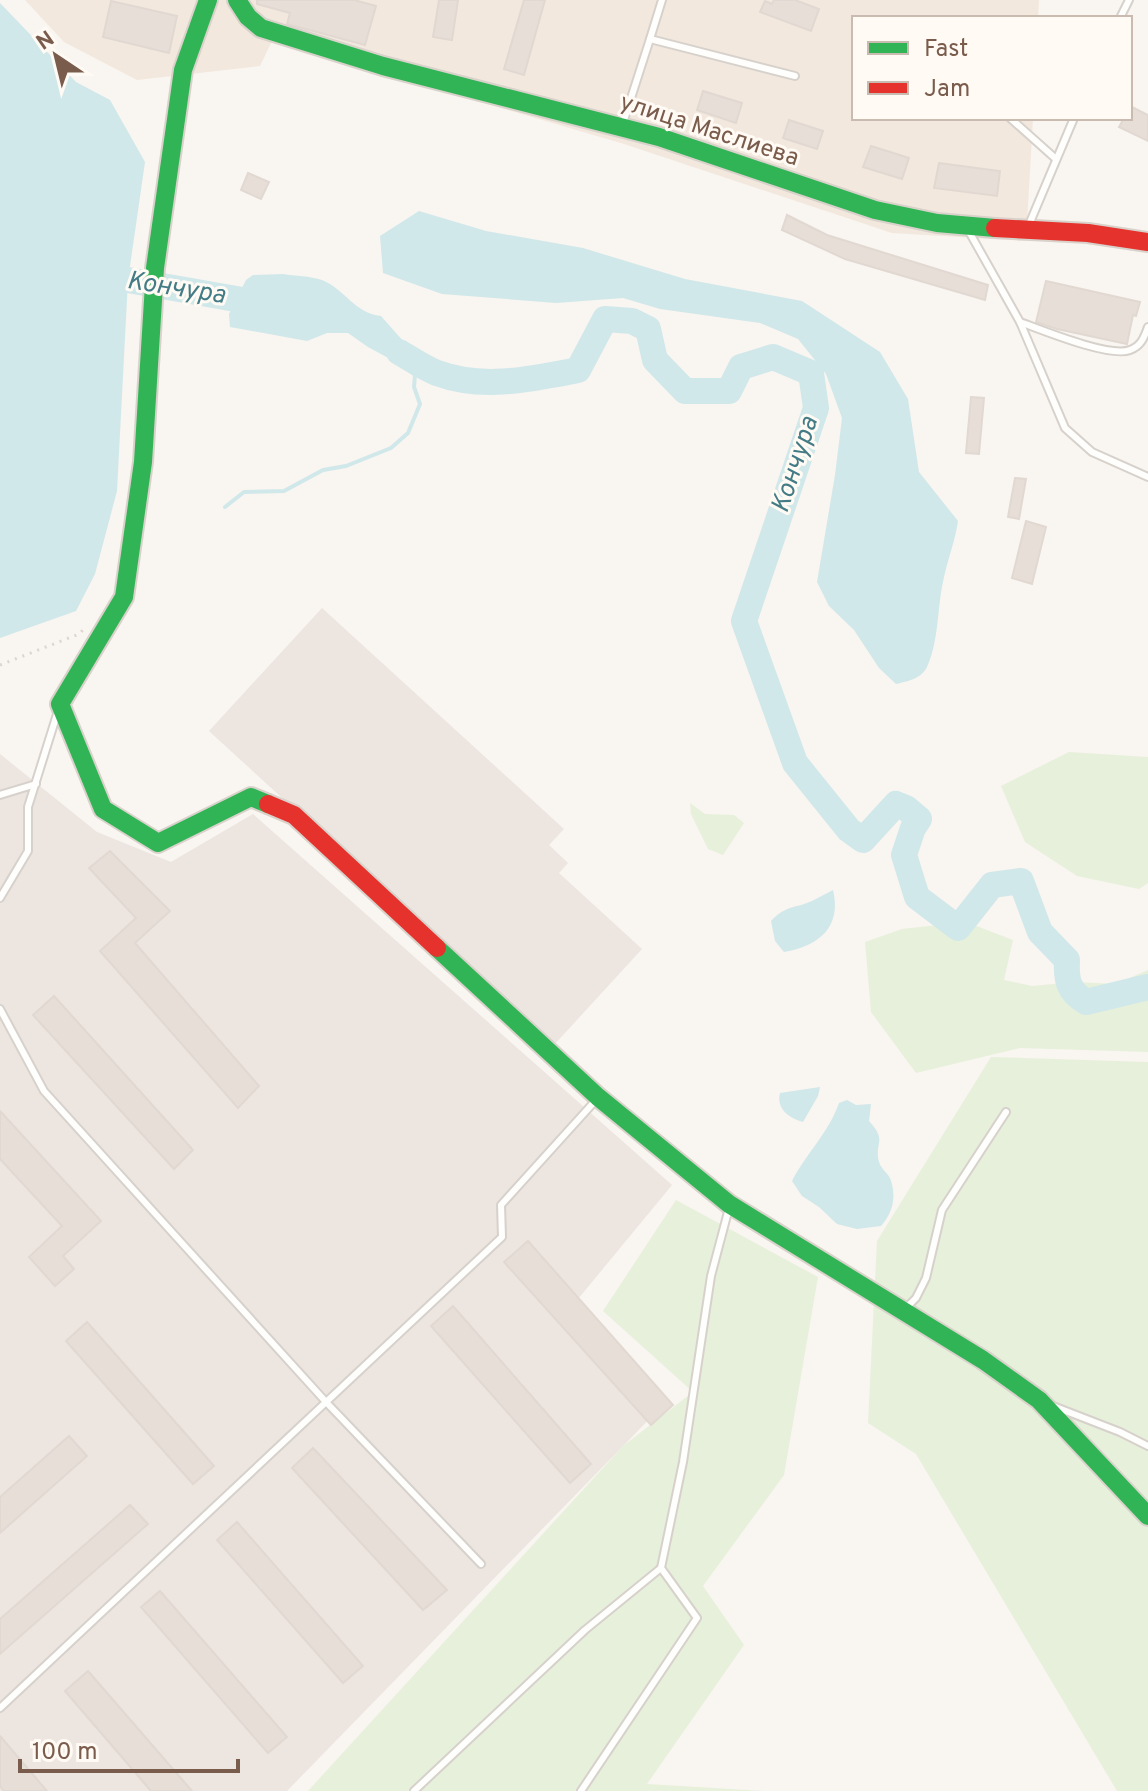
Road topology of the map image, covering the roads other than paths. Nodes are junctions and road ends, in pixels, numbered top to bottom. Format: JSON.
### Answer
{"nodes":[{"id":1,"x":208,"y":0,"type":"edge"},
{"id":2,"x":237,"y":0,"type":"edge"},
{"id":3,"x":662,"y":0,"type":"edge"},
{"id":4,"x":650,"y":39,"type":"junction"},
{"id":5,"x":795,"y":76,"type":"dead end"},
{"id":6,"x":1012,"y":120,"type":"edge"},
{"id":7,"x":1073,"y":120,"type":"edge"},
{"id":8,"x":622,"y":126,"type":"junction"},
{"id":9,"x":1056,"y":159,"type":"junction"},
{"id":10,"x":965,"y":224,"type":"junction"},
{"id":11,"x":1027,"y":230,"type":"junction"},
{"id":12,"x":1148,"y":242,"type":"edge"},
{"id":13,"x":1020,"y":322,"type":"junction"},
{"id":14,"x":1148,"y":327,"type":"edge"},
{"id":15,"x":1148,"y":477,"type":"edge"},
{"id":16,"x":60,"y":704,"type":"junction"},
{"id":17,"x":36,"y":784,"type":"junction"},
{"id":18,"x":0,"y":795,"type":"edge"},
{"id":19,"x":0,"y":898,"type":"edge"},
{"id":20,"x":0,"y":1009,"type":"edge"},
{"id":21,"x":598,"y":1097,"type":"junction"},
{"id":22,"x":1006,"y":1112,"type":"dead end"},
{"id":23,"x":729,"y":1204,"type":"junction"},
{"id":24,"x":903,"y":1312,"type":"junction"},
{"id":25,"x":1039,"y":1400,"type":"junction"},
{"id":26,"x":326,"y":1402,"type":"junction"},
{"id":27,"x":1148,"y":1446,"type":"edge"},
{"id":28,"x":1148,"y":1516,"type":"edge"},
{"id":29,"x":481,"y":1564,"type":"dead end"},
{"id":30,"x":661,"y":1568,"type":"junction"},
{"id":31,"x":0,"y":1708,"type":"edge"},
{"id":32,"x":414,"y":1791,"type":"edge"},
{"id":33,"x":581,"y":1791,"type":"edge"}],
"edges":[{"from":1,"to":16,"type":"street"},
{"from":2,"to":8,"type":"street","name":"улица Маслиева"},
{"from":3,"to":4,"type":"lane"},
{"from":4,"to":5,"type":"lane"},
{"from":4,"to":8,"type":"lane"},
{"from":6,"to":9,"type":"lane"},
{"from":7,"to":9,"type":"lane"},
{"from":8,"to":10,"type":"street","name":"улица Маслиева"},
{"from":9,"to":11,"type":"lane"},
{"from":10,"to":11,"type":"street","name":"улица Маслиева"},
{"from":10,"to":13,"type":"lane"},
{"from":11,"to":12,"type":"street","name":"улица Маслиева"},
{"from":13,"to":14,"type":"lane"},
{"from":13,"to":15,"type":"lane"},
{"from":16,"to":17,"type":"lane"},
{"from":16,"to":21,"type":"street"},
{"from":17,"to":18,"type":"lane"},
{"from":17,"to":19,"type":"lane"},
{"from":20,"to":26,"type":"lane"},
{"from":21,"to":23,"type":"street"},
{"from":21,"to":26,"type":"lane"},
{"from":22,"to":24,"type":"lane"},
{"from":23,"to":24,"type":"street"},
{"from":23,"to":30,"type":"lane"},
{"from":24,"to":25,"type":"street"},
{"from":25,"to":27,"type":"lane"},
{"from":25,"to":28,"type":"street"},
{"from":26,"to":29,"type":"lane"},
{"from":26,"to":31,"type":"lane"},
{"from":30,"to":32,"type":"lane"},
{"from":30,"to":33,"type":"lane"}]}
